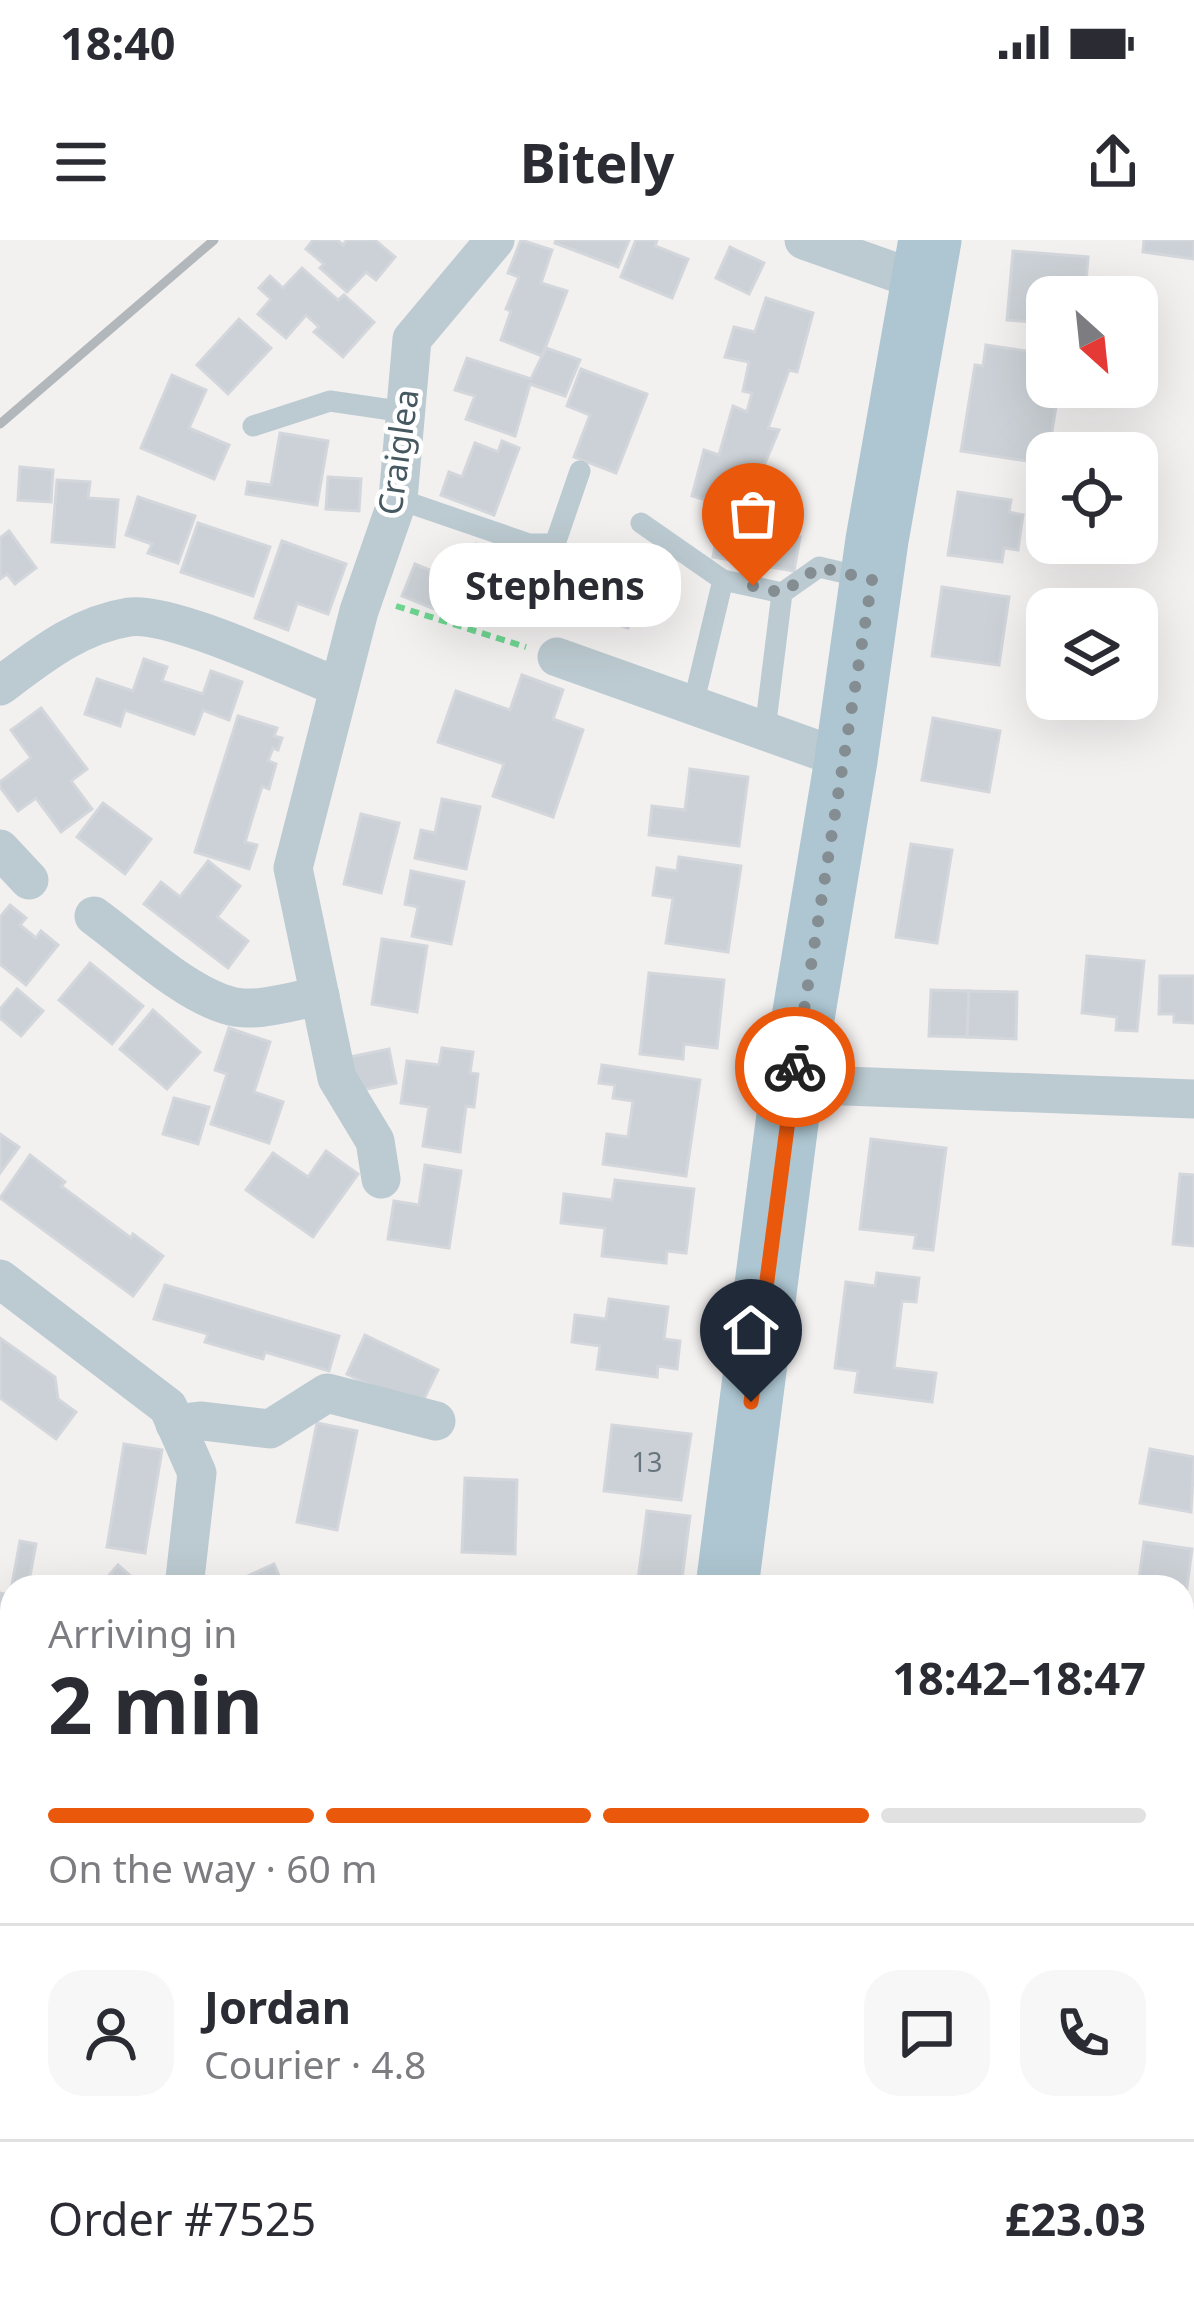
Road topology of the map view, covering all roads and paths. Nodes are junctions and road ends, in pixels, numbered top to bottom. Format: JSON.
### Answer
{"nodes":[{"id":1,"x":495,"y":240,"type":"edge"},
{"id":2,"x":805,"y":240,"type":"edge"},
{"id":3,"x":927,"y":261,"type":"edge"},
{"id":4,"x":405,"y":412,"type":"junction"},
{"id":5,"x":253,"y":426,"type":"dead end"},
{"id":6,"x":580,"y":471,"type":"dead end"},
{"id":7,"x":398,"y":499,"type":"junction"},
{"id":8,"x":641,"y":523,"type":"dead end"},
{"id":9,"x":723,"y":580,"type":"junction"},
{"id":10,"x":872,"y":580,"type":"junction"},
{"id":11,"x":782,"y":593,"type":"junction"},
{"id":12,"x":364,"y":596,"type":"junction"},
{"id":13,"x":557,"y":657,"type":"joint"},
{"id":14,"x":0,"y":686,"type":"edge"},
{"id":15,"x":339,"y":687,"type":"junction"},
{"id":16,"x":693,"y":705,"type":"junction"},
{"id":17,"x":765,"y":730,"type":"junction"},
{"id":18,"x":846,"y":760,"type":"junction"},
{"id":19,"x":0,"y":849,"type":"edge"},
{"id":20,"x":29,"y":880,"type":"dead end"},
{"id":21,"x":94,"y":916,"type":"dead end"},
{"id":22,"x":320,"y":996,"type":"junction"},
{"id":23,"x":792,"y":1084,"type":"junction"},
{"id":24,"x":1194,"y":1099,"type":"edge"},
{"id":25,"x":381,"y":1179,"type":"dead end"},
{"id":26,"x":0,"y":1279,"type":"edge"},
{"id":27,"x":436,"y":1421,"type":"dead end"},
{"id":28,"x":175,"y":1424,"type":"junction"},
{"id":29,"x":185,"y":1575,"type":"edge"},
{"id":30,"x":729,"y":1575,"type":"edge"}],
"edges":[{"from":1,"to":4,"type":"street","name":"Craiglea"},
{"from":2,"to":3,"type":"street"},
{"from":3,"to":10,"type":"main road"},
{"from":4,"to":5,"type":"lane"},
{"from":4,"to":7,"type":"street","name":"Craiglea"},
{"from":6,"to":7,"type":"lane"},
{"from":7,"to":12,"type":"street","name":"Craiglea"},
{"from":8,"to":9,"type":"lane"},
{"from":9,"to":11,"type":"lane"},
{"from":9,"to":16,"type":"lane"},
{"from":10,"to":11,"type":"lane"},
{"from":10,"to":18,"type":"main road"},
{"from":11,"to":17,"type":"lane"},
{"from":12,"to":13,"type":"path"},
{"from":12,"to":15,"type":"street","name":"Craiglea"},
{"from":13,"to":16,"type":"street"},
{"from":14,"to":15,"type":"street"},
{"from":15,"to":22,"type":"street","name":"Craiglea"},
{"from":16,"to":17,"type":"street"},
{"from":17,"to":18,"type":"street"},
{"from":18,"to":23,"type":"main road"},
{"from":19,"to":20,"type":"street"},
{"from":21,"to":22,"type":"street"},
{"from":22,"to":25,"type":"street","name":"Craiglea"},
{"from":23,"to":24,"type":"street"},
{"from":23,"to":30,"type":"main road"},
{"from":26,"to":28,"type":"street"},
{"from":27,"to":28,"type":"street"},
{"from":28,"to":29,"type":"street"}]}
